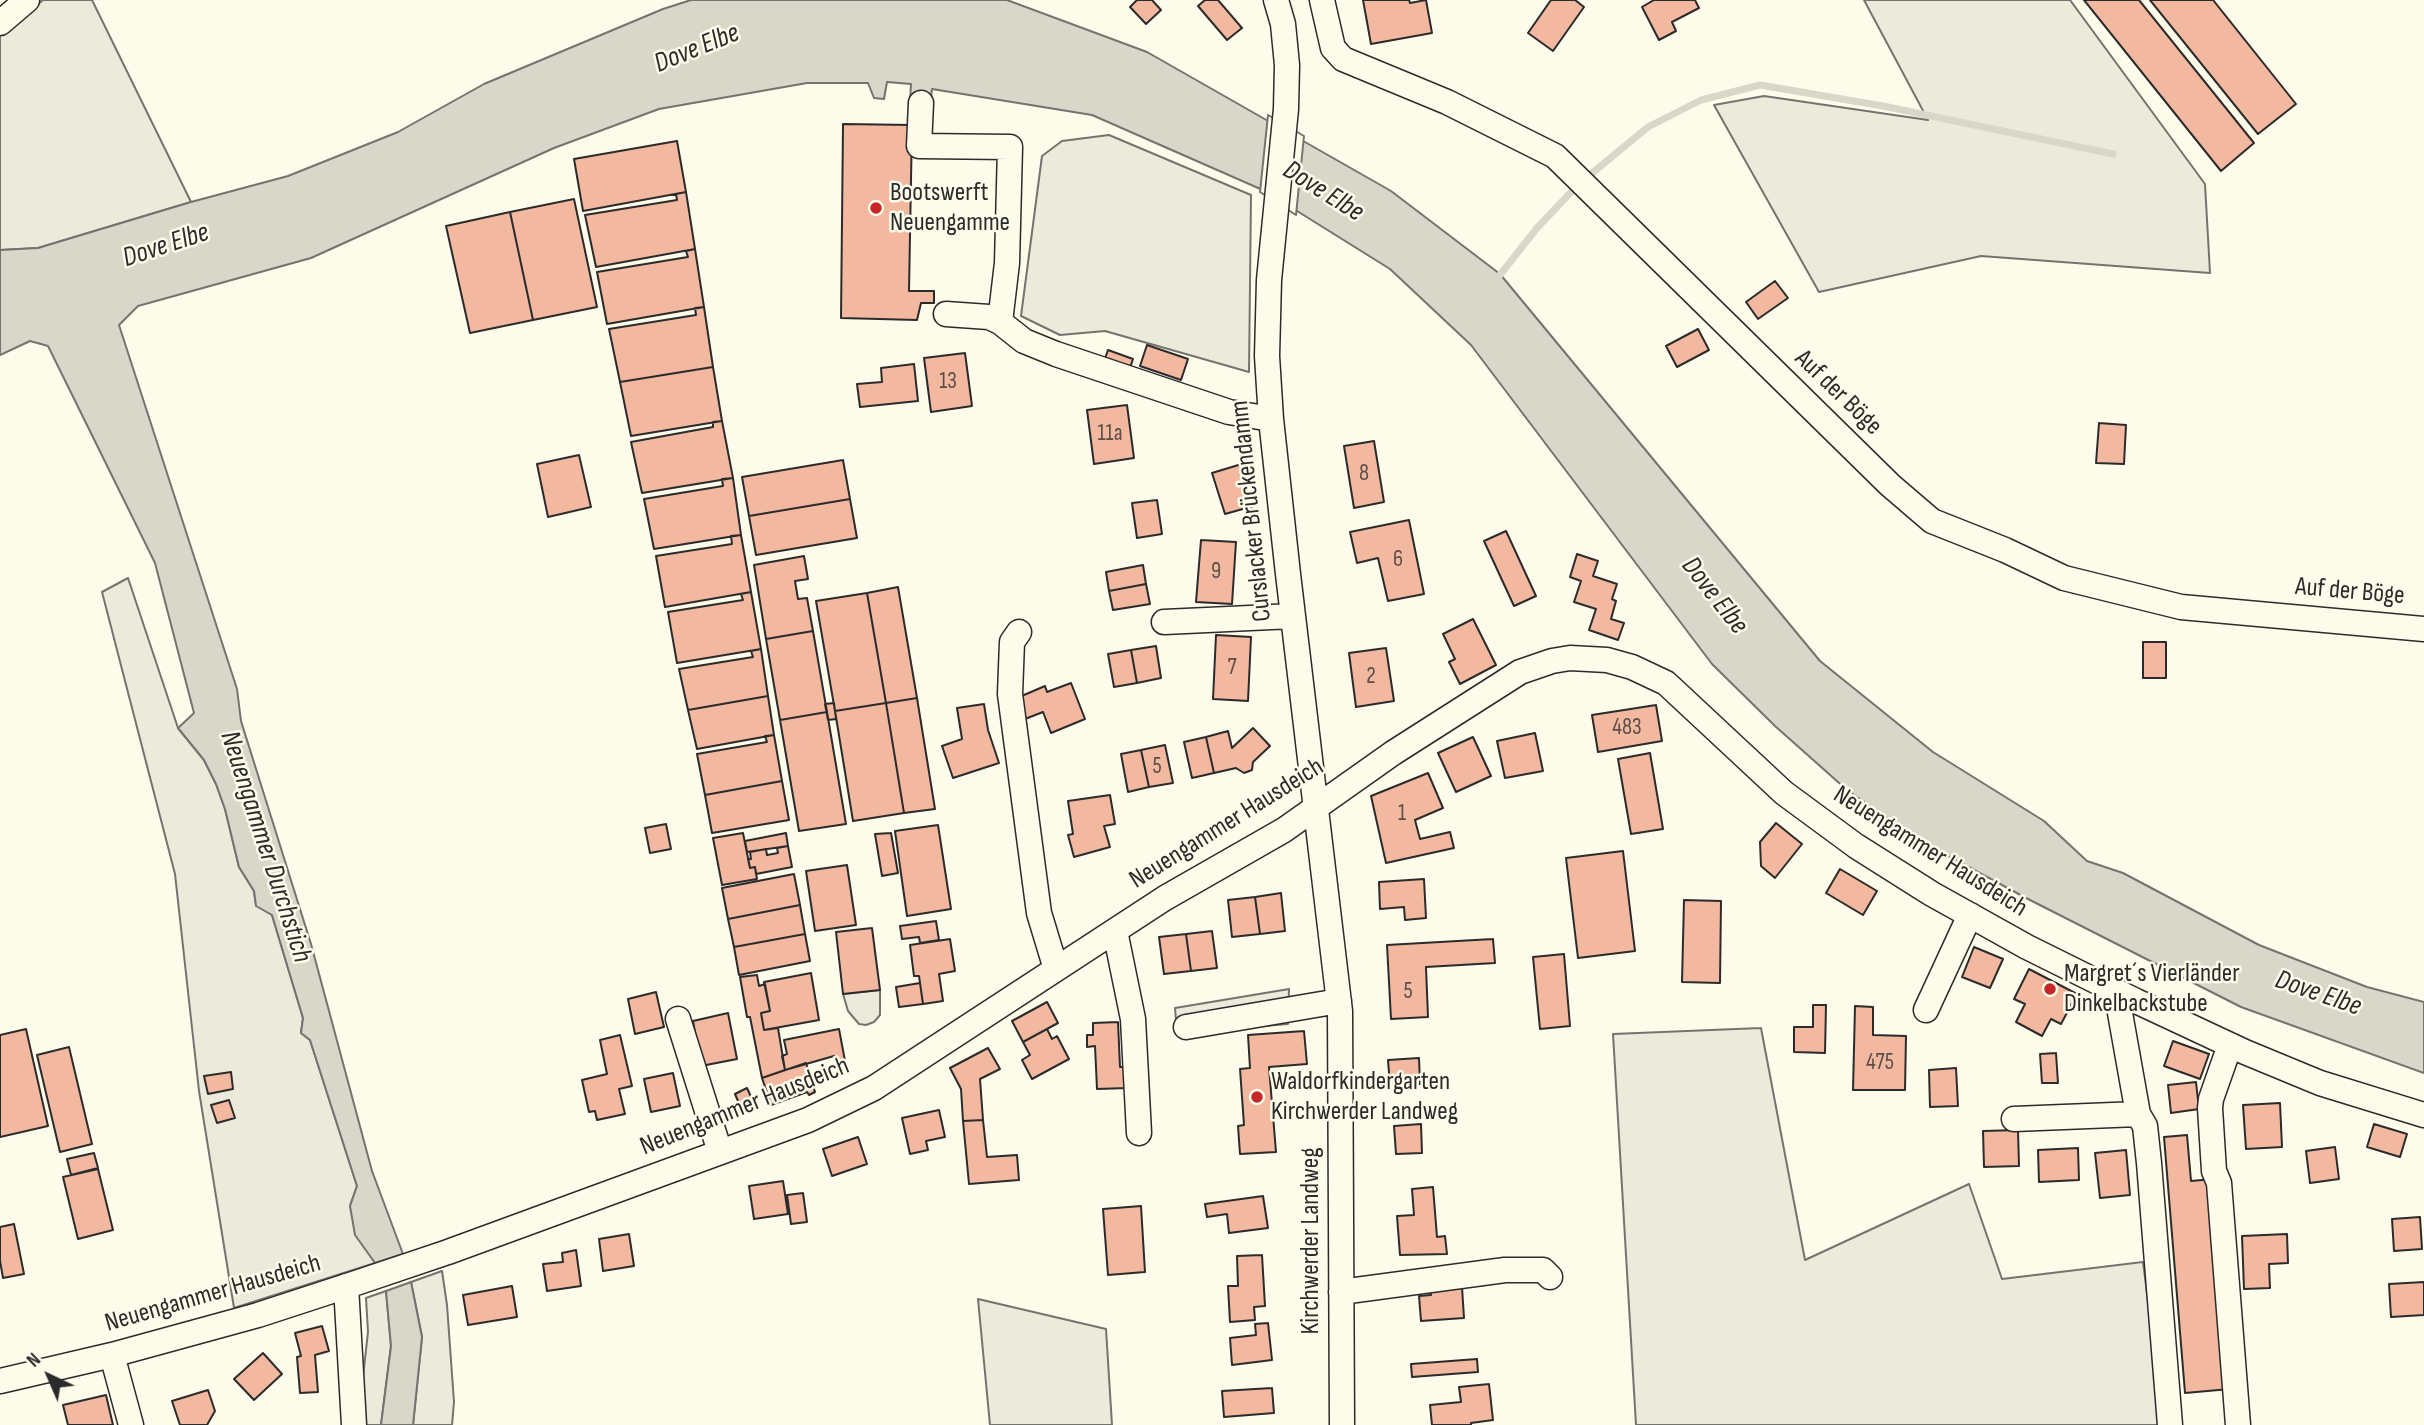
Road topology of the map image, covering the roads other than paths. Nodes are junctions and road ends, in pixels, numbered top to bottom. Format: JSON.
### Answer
{"nodes":[{"id":1,"x":27,"y":0,"type":"edge"},
{"id":2,"x":1276,"y":0,"type":"edge"},
{"id":3,"x":1322,"y":0,"type":"edge"},
{"id":4,"x":0,"y":23,"type":"edge"},
{"id":5,"x":921,"y":103,"type":"dead end"},
{"id":6,"x":946,"y":314,"type":"dead end"},
{"id":7,"x":1000,"y":322,"type":"junction"},
{"id":8,"x":1271,"y":419,"type":"junction"},
{"id":9,"x":1293,"y":616,"type":"junction"},
{"id":10,"x":1164,"y":622,"type":"dead end"},
{"id":11,"x":2424,"y":629,"type":"edge"},
{"id":12,"x":1019,"y":632,"type":"dead end"},
{"id":13,"x":1316,"y":807,"type":"junction"},
{"id":14,"x":1970,"y":915,"type":"junction"},
{"id":15,"x":1115,"y":931,"type":"junction"},
{"id":16,"x":1056,"y":969,"type":"junction"},
{"id":17,"x":2125,"y":996,"type":"junction"},
{"id":18,"x":1339,"y":1000,"type":"junction"},
{"id":19,"x":1926,"y":1010,"type":"dead end"},
{"id":20,"x":678,"y":1019,"type":"dead end"},
{"id":21,"x":1186,"y":1027,"type":"dead end"},
{"id":22,"x":2230,"y":1045,"type":"junction"},
{"id":23,"x":2138,"y":1114,"type":"junction"},
{"id":24,"x":2424,"y":1115,"type":"edge"},
{"id":25,"x":2014,"y":1119,"type":"dead end"},
{"id":26,"x":1139,"y":1133,"type":"dead end"},
{"id":27,"x":720,"y":1152,"type":"junction"},
{"id":28,"x":1550,"y":1276,"type":"dead end"},
{"id":29,"x":346,"y":1286,"type":"junction"},
{"id":30,"x":1341,"y":1292,"type":"junction"},
{"id":31,"x":112,"y":1355,"type":"junction"},
{"id":32,"x":0,"y":1381,"type":"edge"},
{"id":33,"x":131,"y":1425,"type":"edge"},
{"id":34,"x":354,"y":1425,"type":"edge"},
{"id":35,"x":1342,"y":1425,"type":"edge"},
{"id":36,"x":2170,"y":1425,"type":"edge"},
{"id":37,"x":2238,"y":1425,"type":"edge"}],
"edges":[{"from":1,"to":4,"type":"street"},
{"from":2,"to":8,"type":"street","name":"Curslacker Brückendamm"},
{"from":3,"to":11,"type":"street","name":"Auf der Böge"},
{"from":5,"to":7,"type":"street"},
{"from":6,"to":7,"type":"street"},
{"from":7,"to":8,"type":"street"},
{"from":8,"to":9,"type":"street","name":"Curslacker Brückendamm"},
{"from":9,"to":10,"type":"street"},
{"from":9,"to":13,"type":"street","name":"Curslacker Brückendamm"},
{"from":12,"to":16,"type":"street"},
{"from":13,"to":14,"type":"street","name":"Neuengammer Hausdeich"},
{"from":13,"to":15,"type":"street","name":"Neuengammer Hausdeich"},
{"from":13,"to":18,"type":"street","name":"Kirchwerder Landweg"},
{"from":14,"to":17,"type":"street","name":"Neuengammer Hausdeich"},
{"from":14,"to":19,"type":"street"},
{"from":15,"to":16,"type":"street","name":"Neuengammer Hausdeich"},
{"from":15,"to":26,"type":"street"},
{"from":16,"to":27,"type":"street","name":"Neuengammer Hausdeich"},
{"from":17,"to":22,"type":"street","name":"Neuengammer Hausdeich"},
{"from":17,"to":23,"type":"street"},
{"from":18,"to":21,"type":"street"},
{"from":18,"to":30,"type":"street","name":"Kirchwerder Landweg"},
{"from":20,"to":27,"type":"street"},
{"from":22,"to":24,"type":"street","name":"Neuengammer Hausdeich"},
{"from":22,"to":37,"type":"street"},
{"from":23,"to":25,"type":"street"},
{"from":23,"to":36,"type":"street"},
{"from":27,"to":29,"type":"street","name":"Neuengammer Hausdeich"},
{"from":28,"to":30,"type":"street"},
{"from":29,"to":31,"type":"street","name":"Neuengammer Hausdeich"},
{"from":29,"to":34,"type":"street"},
{"from":30,"to":35,"type":"street","name":"Kirchwerder Landweg"},
{"from":31,"to":32,"type":"street","name":"Neuengammer Hausdeich"},
{"from":31,"to":33,"type":"street"}]}
